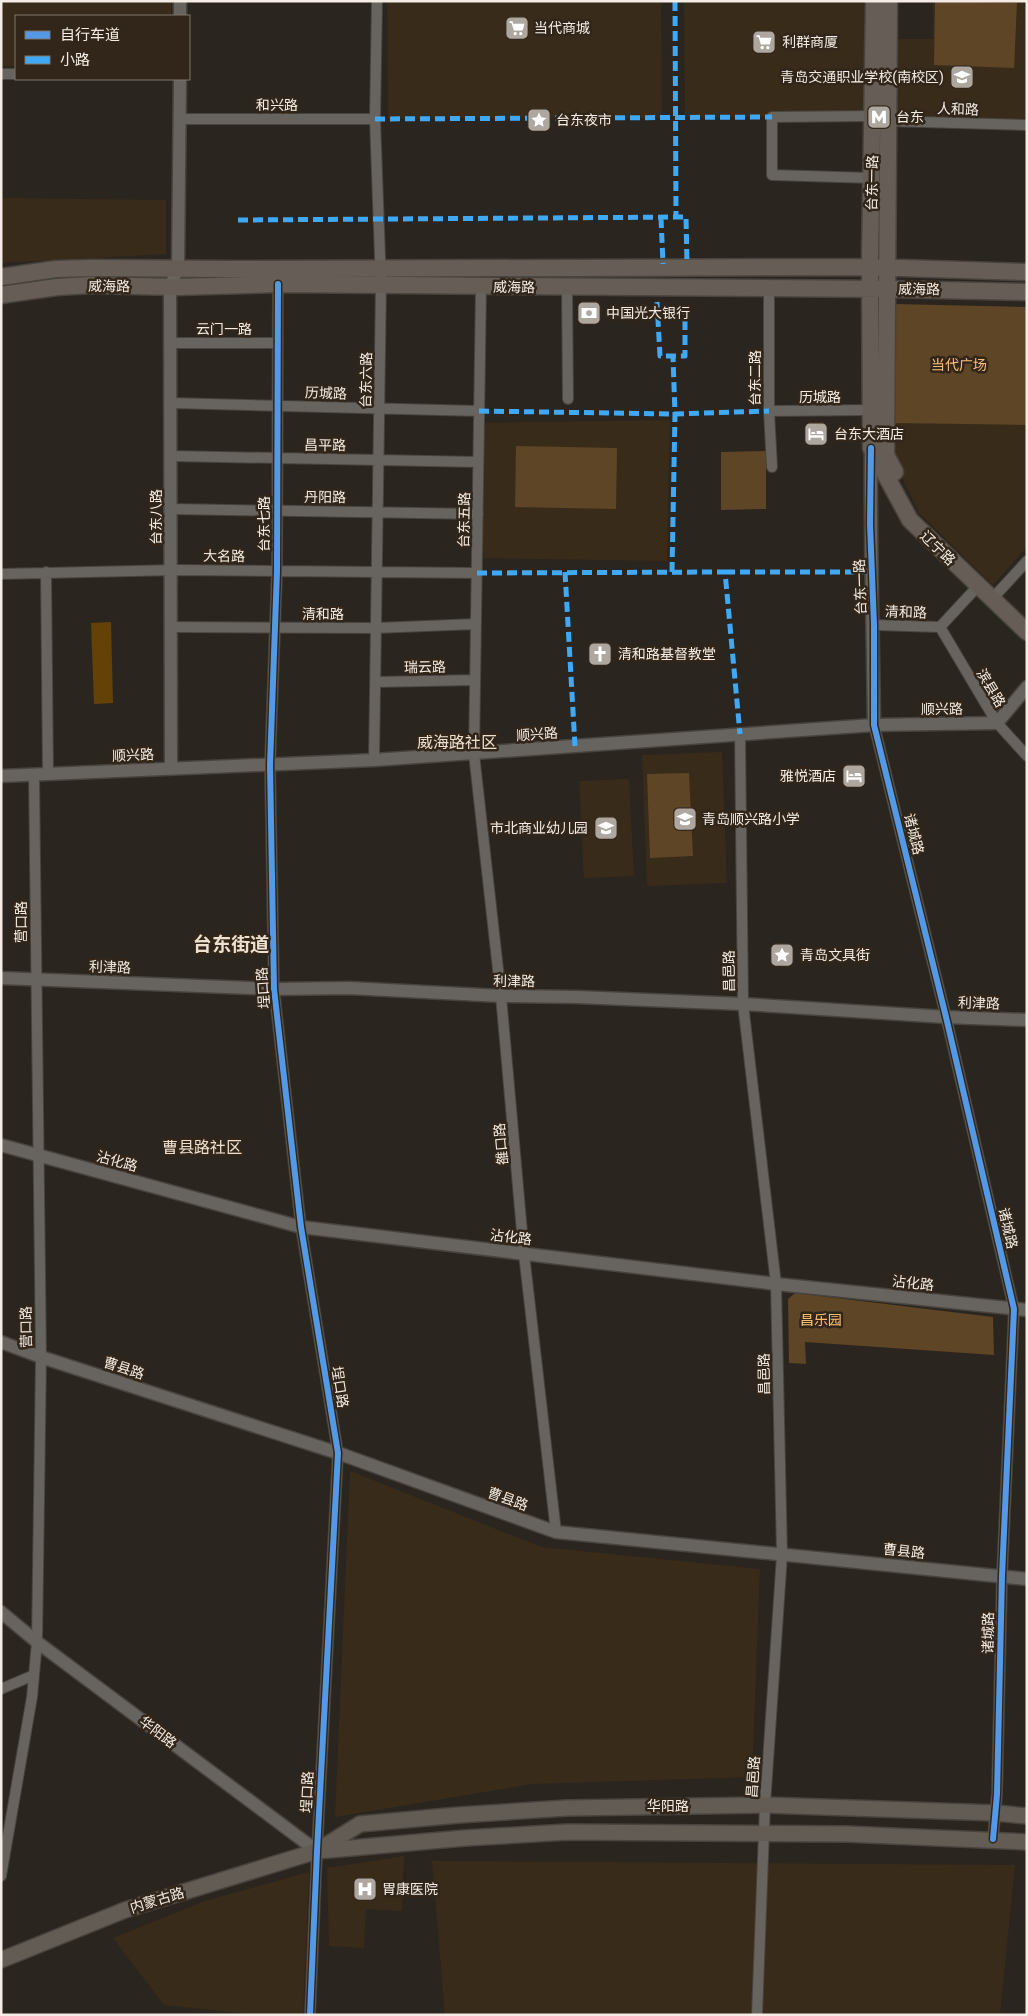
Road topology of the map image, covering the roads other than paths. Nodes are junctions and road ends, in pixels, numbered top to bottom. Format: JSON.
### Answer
{"nodes":[{"id":1,"x":180,"y":1,"type":"edge"},
{"id":2,"x":377,"y":1,"type":"edge"},
{"id":3,"x":874,"y":1,"type":"edge"},
{"id":4,"x":889,"y":1,"type":"edge"},
{"id":5,"x":180,"y":15,"type":"edge"},
{"id":6,"x":1,"y":74,"type":"edge"},
{"id":7,"x":15,"y":74,"type":"edge"},
{"id":8,"x":180,"y":80,"type":"edge"},
{"id":9,"x":179,"y":118,"type":"junction"},
{"id":10,"x":880,"y":118,"type":"junction"},
{"id":11,"x":375,"y":119,"type":"junction"},
{"id":12,"x":1027,"y":126,"type":"edge"},
{"id":13,"x":872,"y":178,"type":"junction"},
{"id":14,"x":870,"y":267,"type":"junction"},
{"id":15,"x":178,"y":268,"type":"junction"},
{"id":16,"x":887,"y":269,"type":"junction"},
{"id":17,"x":1027,"y":272,"type":"edge"},
{"id":18,"x":381,"y":276,"type":"junction"},
{"id":19,"x":1,"y":277,"type":"edge"},
{"id":20,"x":278,"y":284,"type":"junction"},
{"id":21,"x":173,"y":287,"type":"junction"},
{"id":22,"x":480,"y":287,"type":"junction"},
{"id":23,"x":567,"y":287,"type":"junction"},
{"id":24,"x":769,"y":288,"type":"junction"},
{"id":25,"x":879,"y":289,"type":"junction"},
{"id":26,"x":1027,"y":292,"type":"edge"},
{"id":27,"x":1,"y":295,"type":"edge"},
{"id":28,"x":173,"y":343,"type":"junction"},
{"id":29,"x":277,"y":343,"type":"junction"},
{"id":30,"x":568,"y":400,"type":"dead end"},
{"id":31,"x":174,"y":403,"type":"junction"},
{"id":32,"x":277,"y":405,"type":"junction"},
{"id":33,"x":380,"y":408,"type":"junction"},
{"id":34,"x":871,"y":410,"type":"junction"},
{"id":35,"x":479,"y":411,"type":"junction"},
{"id":36,"x":769,"y":411,"type":"junction"},
{"id":37,"x":870,"y":448,"type":"junction"},
{"id":38,"x":886,"y":455,"type":"joint"},
{"id":39,"x":173,"y":456,"type":"junction"},
{"id":40,"x":277,"y":458,"type":"junction"},
{"id":41,"x":379,"y":460,"type":"junction"},
{"id":42,"x":478,"y":462,"type":"junction"},
{"id":43,"x":772,"y":467,"type":"dead end"},
{"id":44,"x":174,"y":510,"type":"junction"},
{"id":45,"x":277,"y":510,"type":"junction"},
{"id":46,"x":378,"y":512,"type":"junction"},
{"id":47,"x":478,"y":514,"type":"junction"},
{"id":48,"x":1027,"y":561,"type":"edge"},
{"id":49,"x":174,"y":570,"type":"junction"},
{"id":50,"x":277,"y":571,"type":"junction"},
{"id":51,"x":376,"y":571,"type":"junction"},
{"id":52,"x":46,"y":572,"type":"junction"},
{"id":53,"x":477,"y":573,"type":"junction"},
{"id":54,"x":1,"y":574,"type":"edge"},
{"id":55,"x":978,"y":586,"type":"junction"},
{"id":56,"x":995,"y":595,"type":"junction"},
{"id":57,"x":1027,"y":618,"type":"edge"},
{"id":58,"x":476,"y":624,"type":"junction"},
{"id":59,"x":874,"y":624,"type":"junction"},
{"id":60,"x":173,"y":626,"type":"junction"},
{"id":61,"x":940,"y":627,"type":"junction"},
{"id":62,"x":275,"y":628,"type":"junction"},
{"id":63,"x":376,"y":628,"type":"junction"},
{"id":64,"x":1027,"y":632,"type":"edge"},
{"id":65,"x":475,"y":680,"type":"junction"},
{"id":66,"x":376,"y":682,"type":"junction"},
{"id":67,"x":1027,"y":687,"type":"edge"},
{"id":68,"x":997,"y":723,"type":"junction"},
{"id":69,"x":874,"y":725,"type":"junction"},
{"id":70,"x":740,"y":734,"type":"junction"},
{"id":71,"x":474,"y":754,"type":"junction"},
{"id":72,"x":1027,"y":756,"type":"edge"},
{"id":73,"x":374,"y":760,"type":"junction"},
{"id":74,"x":270,"y":764,"type":"junction"},
{"id":75,"x":174,"y":768,"type":"junction"},
{"id":76,"x":48,"y":774,"type":"junction"},
{"id":77,"x":34,"y":775,"type":"junction"},
{"id":78,"x":1,"y":776,"type":"edge"},
{"id":79,"x":1,"y":978,"type":"edge"},
{"id":80,"x":35,"y":980,"type":"junction"},
{"id":81,"x":274,"y":989,"type":"junction"},
{"id":82,"x":501,"y":996,"type":"junction"},
{"id":83,"x":743,"y":1004,"type":"junction"},
{"id":84,"x":946,"y":1017,"type":"junction"},
{"id":85,"x":1027,"y":1020,"type":"edge"},
{"id":86,"x":1,"y":1145,"type":"edge"},
{"id":87,"x":38,"y":1154,"type":"junction"},
{"id":88,"x":302,"y":1227,"type":"junction"},
{"id":89,"x":524,"y":1254,"type":"junction"},
{"id":90,"x":776,"y":1284,"type":"junction"},
{"id":91,"x":1020,"y":1310,"type":"edge"},
{"id":92,"x":1,"y":1342,"type":"edge"},
{"id":93,"x":41,"y":1357,"type":"junction"},
{"id":94,"x":338,"y":1453,"type":"junction"},
{"id":95,"x":556,"y":1532,"type":"junction"},
{"id":96,"x":782,"y":1554,"type":"junction"},
{"id":97,"x":1002,"y":1576,"type":"junction"},
{"id":98,"x":1027,"y":1579,"type":"edge"},
{"id":99,"x":1,"y":1612,"type":"edge"},
{"id":100,"x":38,"y":1642,"type":"junction"},
{"id":101,"x":34,"y":1674,"type":"junction"},
{"id":102,"x":1,"y":1689,"type":"edge"},
{"id":103,"x":765,"y":1806,"type":"junction"},
{"id":104,"x":996,"y":1813,"type":"junction"},
{"id":105,"x":1027,"y":1816,"type":"edge"},
{"id":106,"x":764,"y":1833,"type":"junction"},
{"id":107,"x":993,"y":1839,"type":"junction"},
{"id":108,"x":1027,"y":1842,"type":"edge"},
{"id":109,"x":317,"y":1851,"type":"junction"},
{"id":110,"x":1,"y":1876,"type":"edge"},
{"id":111,"x":1,"y":1960,"type":"edge"},
{"id":112,"x":310,"y":2015,"type":"edge"},
{"id":113,"x":757,"y":2015,"type":"edge"}],
"edges":[{"from":1,"to":5,"type":"street"},
{"from":2,"to":11,"type":"street","name":"台东六路"},
{"from":3,"to":10,"type":"main road","name":"台东一路"},
{"from":4,"to":10,"type":"main road","name":"台东一路"},
{"from":6,"to":7,"type":"street"},
{"from":8,"to":9,"type":"street","name":"台东八路"},
{"from":9,"to":11,"type":"street","name":"和兴路"},
{"from":9,"to":15,"type":"street","name":"台东八路"},
{"from":10,"to":12,"type":"street","name":"人和路"},
{"from":10,"to":13,"type":"main road","name":"台东一路"},
{"from":10,"to":13,"type":"street","name":"人和路"},
{"from":10,"to":16,"type":"main road","name":"台东一路"},
{"from":11,"to":18,"type":"street","name":"台东六路"},
{"from":13,"to":14,"type":"main road","name":"台东一路"},
{"from":14,"to":16,"type":"main road","name":"威海路"},
{"from":14,"to":18,"type":"main road","name":"威海路"},
{"from":14,"to":25,"type":"main road","name":"台东一路"},
{"from":15,"to":18,"type":"main road","name":"威海路"},
{"from":15,"to":19,"type":"main road","name":"威海路"},
{"from":15,"to":21,"type":"street","name":"台东八路"},
{"from":16,"to":17,"type":"main road","name":"威海路"},
{"from":16,"to":25,"type":"main road","name":"台东一路"},
{"from":18,"to":20,"type":"main road","name":"威海路"},
{"from":18,"to":22,"type":"main road","name":"威海路"},
{"from":18,"to":33,"type":"street","name":"台东六路"},
{"from":20,"to":21,"type":"main road","name":"威海路"},
{"from":20,"to":29,"type":"street","name":"台东七路"},
{"from":21,"to":27,"type":"main road","name":"威海路"},
{"from":21,"to":28,"type":"street","name":"台东八路"},
{"from":22,"to":23,"type":"main road","name":"威海路"},
{"from":22,"to":35,"type":"street","name":"台东五路"},
{"from":23,"to":24,"type":"main road","name":"威海路"},
{"from":23,"to":30,"type":"street"},
{"from":24,"to":25,"type":"main road","name":"威海路"},
{"from":24,"to":36,"type":"street","name":"台东二路"},
{"from":25,"to":26,"type":"main road","name":"威海路"},
{"from":25,"to":34,"type":"main road","name":"台东一路"},
{"from":25,"to":38,"type":"main road","name":"台东一路"},
{"from":28,"to":29,"type":"street","name":"云门一路"},
{"from":28,"to":31,"type":"street","name":"台东八路"},
{"from":29,"to":32,"type":"street","name":"台东七路"},
{"from":31,"to":32,"type":"street","name":"历城路"},
{"from":31,"to":39,"type":"street","name":"台东八路"},
{"from":32,"to":33,"type":"street","name":"历城路"},
{"from":32,"to":40,"type":"street","name":"台东七路"},
{"from":33,"to":35,"type":"street","name":"历城路"},
{"from":33,"to":41,"type":"street","name":"台东六路"},
{"from":34,"to":36,"type":"street","name":"历城路"},
{"from":34,"to":37,"type":"main road","name":"台东一路"},
{"from":35,"to":42,"type":"street","name":"台东五路"},
{"from":36,"to":43,"type":"street","name":"台东二路"},
{"from":37,"to":55,"type":"main road","name":"辽宁路"},
{"from":37,"to":59,"type":"street","name":"台东一路"},
{"from":38,"to":56,"type":"main road","name":"辽宁路"},
{"from":39,"to":40,"type":"street","name":"昌平路"},
{"from":39,"to":44,"type":"street","name":"台东八路"},
{"from":40,"to":41,"type":"street","name":"昌平路"},
{"from":40,"to":45,"type":"street","name":"台东七路"},
{"from":41,"to":42,"type":"street","name":"昌平路"},
{"from":41,"to":46,"type":"street","name":"台东六路"},
{"from":42,"to":47,"type":"street","name":"台东五路"},
{"from":44,"to":45,"type":"street","name":"丹阳路"},
{"from":44,"to":49,"type":"street","name":"台东八路"},
{"from":45,"to":46,"type":"street","name":"丹阳路"},
{"from":45,"to":50,"type":"street","name":"台东七路"},
{"from":46,"to":47,"type":"street","name":"丹阳路"},
{"from":46,"to":51,"type":"street","name":"台东六路"},
{"from":47,"to":53,"type":"street","name":"台东五路"},
{"from":48,"to":56,"type":"street"},
{"from":49,"to":50,"type":"street","name":"大名路"},
{"from":49,"to":52,"type":"street","name":"大名路"},
{"from":49,"to":60,"type":"street","name":"台东八路"},
{"from":50,"to":51,"type":"street","name":"大名路"},
{"from":50,"to":62,"type":"street","name":"台东七路"},
{"from":51,"to":53,"type":"street","name":"大名路"},
{"from":51,"to":63,"type":"street","name":"台东六路"},
{"from":52,"to":54,"type":"street","name":"大名路"},
{"from":52,"to":76,"type":"street"},
{"from":53,"to":58,"type":"street","name":"台东五路"},
{"from":55,"to":56,"type":"main road","name":"辽宁路"},
{"from":55,"to":61,"type":"street","name":"清和路"},
{"from":56,"to":57,"type":"main road","name":"辽宁路"},
{"from":56,"to":64,"type":"main road","name":"辽宁路"},
{"from":58,"to":63,"type":"street","name":"清和路"},
{"from":58,"to":65,"type":"street","name":"台东五路"},
{"from":59,"to":61,"type":"street","name":"清和路"},
{"from":59,"to":69,"type":"street","name":"台东一路"},
{"from":60,"to":62,"type":"street","name":"清和路"},
{"from":60,"to":75,"type":"street","name":"台东八路"},
{"from":61,"to":68,"type":"street","name":"滨县路"},
{"from":62,"to":63,"type":"street","name":"清和路"},
{"from":62,"to":74,"type":"street","name":"台东七路"},
{"from":63,"to":66,"type":"street","name":"台东六路"},
{"from":65,"to":66,"type":"street","name":"瑞云路"},
{"from":65,"to":71,"type":"street","name":"台东五路"},
{"from":66,"to":73,"type":"street","name":"台东六路"},
{"from":67,"to":68,"type":"street"},
{"from":68,"to":69,"type":"street","name":"顺兴路"},
{"from":68,"to":72,"type":"street","name":"滨县路"},
{"from":69,"to":70,"type":"street","name":"顺兴路"},
{"from":69,"to":84,"type":"street","name":"诸城路"},
{"from":70,"to":71,"type":"street","name":"顺兴路"},
{"from":70,"to":83,"type":"street","name":"昌邑路"},
{"from":71,"to":73,"type":"street","name":"顺兴路"},
{"from":71,"to":82,"type":"street","name":"雒口路"},
{"from":73,"to":74,"type":"street","name":"顺兴路"},
{"from":74,"to":75,"type":"street","name":"顺兴路"},
{"from":74,"to":81,"type":"street","name":"埕口路"},
{"from":75,"to":76,"type":"street","name":"顺兴路"},
{"from":76,"to":77,"type":"street","name":"顺兴路"},
{"from":77,"to":78,"type":"street","name":"顺兴路"},
{"from":77,"to":80,"type":"street","name":"营口路"},
{"from":79,"to":80,"type":"street","name":"利津路"},
{"from":80,"to":81,"type":"street","name":"利津路"},
{"from":80,"to":87,"type":"street","name":"营口路"},
{"from":81,"to":82,"type":"street","name":"利津路"},
{"from":81,"to":88,"type":"street","name":"埕口路"},
{"from":82,"to":83,"type":"street","name":"利津路"},
{"from":82,"to":89,"type":"street","name":"雒口路"},
{"from":83,"to":84,"type":"street","name":"利津路"},
{"from":83,"to":90,"type":"street","name":"昌邑路"},
{"from":84,"to":85,"type":"street","name":"利津路"},
{"from":84,"to":91,"type":"street","name":"诸城路"},
{"from":86,"to":87,"type":"street","name":"沾化路"},
{"from":87,"to":88,"type":"street","name":"沾化路"},
{"from":87,"to":93,"type":"street","name":"营口路"},
{"from":88,"to":89,"type":"street","name":"沾化路"},
{"from":88,"to":94,"type":"street","name":"埕口路"},
{"from":89,"to":90,"type":"street","name":"沾化路"},
{"from":89,"to":95,"type":"street","name":"雒口路"},
{"from":90,"to":91,"type":"street","name":"沾化路"},
{"from":90,"to":96,"type":"street","name":"昌邑路"},
{"from":91,"to":97,"type":"street","name":"诸城路"},
{"from":92,"to":93,"type":"street","name":"曹县路"},
{"from":93,"to":94,"type":"street","name":"曹县路"},
{"from":93,"to":100,"type":"street","name":"营口路"},
{"from":94,"to":95,"type":"street","name":"曹县路"},
{"from":94,"to":109,"type":"street","name":"埕口路"},
{"from":95,"to":96,"type":"street","name":"曹县路"},
{"from":96,"to":97,"type":"street","name":"曹县路"},
{"from":96,"to":103,"type":"street","name":"昌邑路"},
{"from":97,"to":98,"type":"street","name":"曹县路"},
{"from":97,"to":104,"type":"street","name":"诸城路"},
{"from":99,"to":100,"type":"street","name":"华阳路"},
{"from":100,"to":101,"type":"street","name":"营口路"},
{"from":100,"to":109,"type":"street","name":"华阳路"},
{"from":101,"to":102,"type":"street"},
{"from":101,"to":110,"type":"street","name":"营口路"},
{"from":103,"to":104,"type":"main road","name":"华阳路"},
{"from":103,"to":106,"type":"street","name":"昌邑路"},
{"from":103,"to":109,"type":"main road","name":"华阳路"},
{"from":104,"to":105,"type":"main road","name":"华阳路"},
{"from":104,"to":107,"type":"street","name":"诸城路"},
{"from":106,"to":107,"type":"main road","name":"华阳路"},
{"from":106,"to":109,"type":"main road","name":"华阳路"},
{"from":106,"to":113,"type":"street","name":"昌邑路"},
{"from":107,"to":108,"type":"main road","name":"华阳路"},
{"from":109,"to":111,"type":"main road","name":"内蒙古路"},
{"from":109,"to":112,"type":"street","name":"埕口路"}]}
